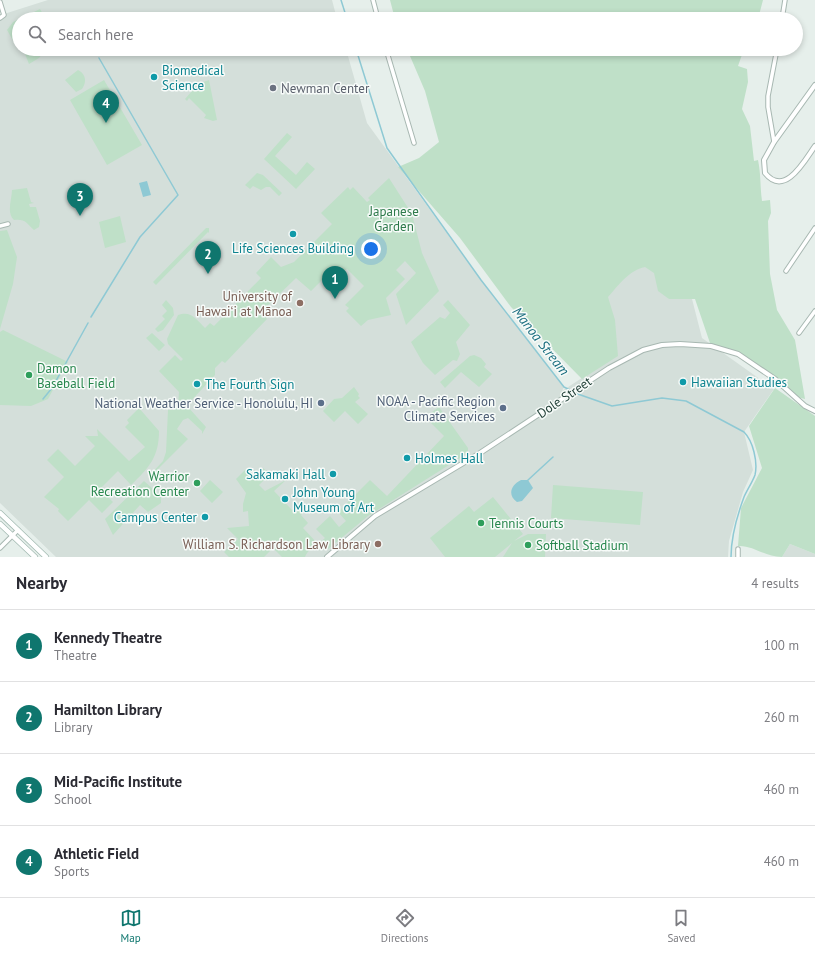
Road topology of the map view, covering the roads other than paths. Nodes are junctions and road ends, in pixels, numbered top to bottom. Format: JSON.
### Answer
{"nodes":[{"id":1,"x":373,"y":0,"type":"edge"},
{"id":2,"x":785,"y":0,"type":"edge"},
{"id":3,"x":0,"y":2,"type":"edge"},
{"id":4,"x":376,"y":12,"type":"edge"},
{"id":5,"x":783,"y":12,"type":"edge"},
{"id":6,"x":0,"y":18,"type":"edge"},
{"id":7,"x":388,"y":56,"type":"edge"},
{"id":8,"x":776,"y":56,"type":"edge"},
{"id":9,"x":814,"y":87,"type":"edge"},
{"id":10,"x":774,"y":142,"type":"junction"},
{"id":11,"x":414,"y":143,"type":"dead end"},
{"id":12,"x":815,"y":146,"type":"edge"},
{"id":13,"x":8,"y":224,"type":"dead end"},
{"id":14,"x":0,"y":226,"type":"edge"},
{"id":15,"x":815,"y":228,"type":"edge"},
{"id":16,"x":786,"y":272,"type":"dead end"},
{"id":17,"x":815,"y":310,"type":"edge"},
{"id":18,"x":799,"y":333,"type":"dead end"},
{"id":19,"x":815,"y":411,"type":"edge"},
{"id":20,"x":0,"y":513,"type":"edge"},
{"id":21,"x":0,"y":524,"type":"edge"},
{"id":22,"x":18,"y":530,"type":"junction"},
{"id":23,"x":13,"y":536,"type":"junction"},
{"id":24,"x":0,"y":548,"type":"edge"},
{"id":25,"x":738,"y":549,"type":"dead end"},
{"id":26,"x":35,"y":557,"type":"edge"},
{"id":27,"x":46,"y":557,"type":"edge"},
{"id":28,"x":327,"y":557,"type":"edge"},
{"id":29,"x":738,"y":557,"type":"edge"}],
"edges":[{"from":1,"to":4,"type":"street"},
{"from":2,"to":5,"type":"street"},
{"from":3,"to":6,"type":"street"},
{"from":7,"to":11,"type":"street"},
{"from":8,"to":10,"type":"street"},
{"from":9,"to":10,"type":"street"},
{"from":10,"to":12,"type":"street"},
{"from":13,"to":14,"type":"street"},
{"from":15,"to":16,"type":"street"},
{"from":17,"to":18,"type":"street"},
{"from":19,"to":28,"type":"street","name":"Dole Street"},
{"from":20,"to":22,"type":"main road"},
{"from":21,"to":23,"type":"main road"},
{"from":22,"to":23,"type":"street"},
{"from":22,"to":27,"type":"main road"},
{"from":23,"to":24,"type":"street"},
{"from":23,"to":26,"type":"main road"},
{"from":25,"to":29,"type":"street"}]}
